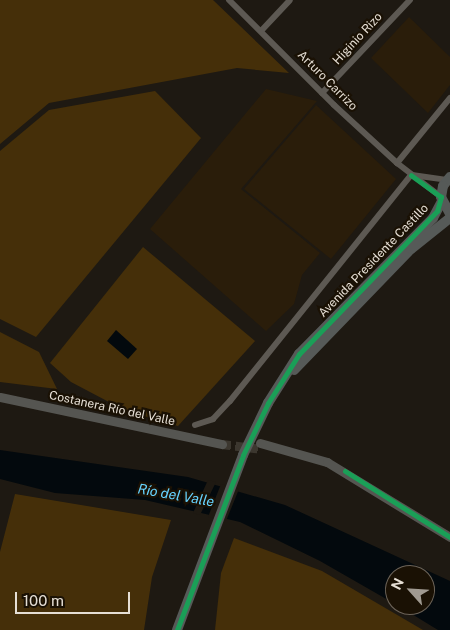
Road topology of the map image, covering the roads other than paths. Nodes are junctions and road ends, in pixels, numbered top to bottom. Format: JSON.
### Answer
{"nodes":[{"id":1,"x":229,"y":0,"type":"edge"},
{"id":2,"x":290,"y":0,"type":"edge"},
{"id":3,"x":410,"y":0,"type":"edge"},
{"id":4,"x":261,"y":31,"type":"junction"},
{"id":5,"x":322,"y":93,"type":"junction"},
{"id":6,"x":450,"y":98,"type":"edge"},
{"id":7,"x":397,"y":163,"type":"junction"},
{"id":8,"x":411,"y":175,"type":"junction"},
{"id":9,"x":449,"y":178,"type":"edge"},
{"id":10,"x":441,"y":199,"type":"junction"},
{"id":11,"x":450,"y":214,"type":"edge"},
{"id":12,"x":450,"y":218,"type":"edge"},
{"id":13,"x":283,"y":381,"type":"junction"},
{"id":14,"x":0,"y":397,"type":"edge"},
{"id":15,"x":195,"y":425,"type":"dead end"},
{"id":16,"x":221,"y":441,"type":"tunnel mouth"},
{"id":17,"x":261,"y":446,"type":"tunnel mouth"},
{"id":18,"x":450,"y":537,"type":"edge"},
{"id":19,"x":177,"y":630,"type":"edge"}],
"edges":[{"from":1,"to":4,"type":"street","name":"Arturo Carrizo"},
{"from":2,"to":4,"type":"street"},
{"from":3,"to":5,"type":"street","name":"Higinio Rizo"},
{"from":4,"to":5,"type":"street","name":"Arturo Carrizo"},
{"from":5,"to":7,"type":"street","name":"Arturo Carrizo"},
{"from":6,"to":7,"type":"street"},
{"from":7,"to":8,"type":"street","name":"Arturo Carrizo"},
{"from":8,"to":9,"type":"street"},
{"from":8,"to":10,"type":"street","name":"Arturo Carrizo"},
{"from":8,"to":15,"type":"street"},
{"from":9,"to":10,"type":"main road","name":"Avenida Presidente Castillo"},
{"from":10,"to":11,"type":"main road"},
{"from":10,"to":13,"type":"main road","name":"Avenida Presidente Castillo"},
{"from":12,"to":13,"type":"main road","name":"Avenida Presidente Castillo"},
{"from":13,"to":19,"type":"main road","name":"Avenida Presidente Castillo"},
{"from":14,"to":16,"type":"main road","name":"Costanera Río del Valle"},
{"from":17,"to":18,"type":"main road"}]}
